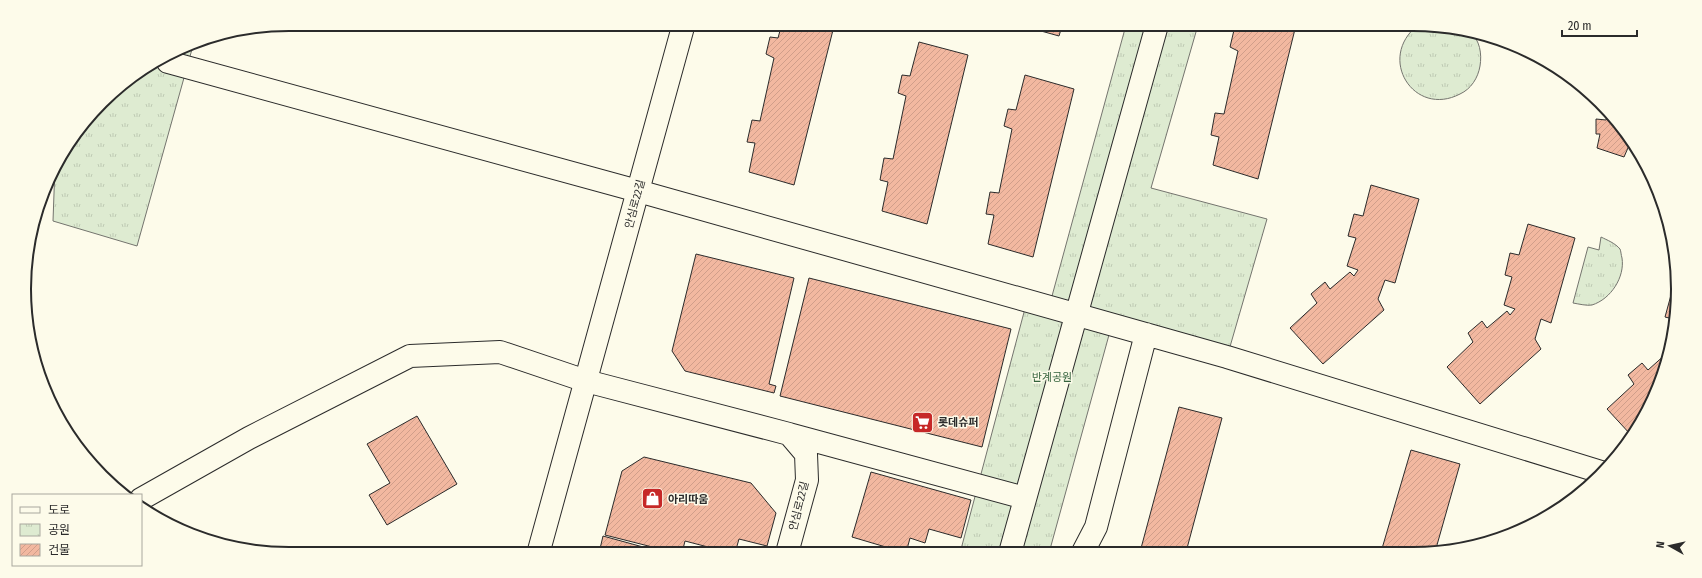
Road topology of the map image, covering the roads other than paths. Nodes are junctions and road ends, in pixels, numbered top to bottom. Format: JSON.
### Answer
{"nodes":[{"id":1,"x":682,"y":31,"type":"edge"},
{"id":2,"x":1155,"y":31,"type":"edge"},
{"id":3,"x":168,"y":62,"type":"dead end"},
{"id":4,"x":638,"y":191,"type":"junction"},
{"id":5,"x":1146,"y":334,"type":"junction"},
{"id":6,"x":586,"y":381,"type":"junction"},
{"id":7,"x":789,"y":434,"type":"junction"},
{"id":8,"x":1596,"y":470,"type":"edge"},
{"id":9,"x":142,"y":498,"type":"edge"},
{"id":10,"x":1026,"y":498,"type":"junction"},
{"id":11,"x":540,"y":547,"type":"edge"},
{"id":12,"x":789,"y":547,"type":"edge"},
{"id":13,"x":1012,"y":547,"type":"edge"},
{"id":14,"x":1086,"y":547,"type":"edge"}],
"edges":[{"from":1,"to":4,"type":"street","name":"안심로22길"},
{"from":2,"to":10,"type":"street"},
{"from":3,"to":4,"type":"street"},
{"from":4,"to":5,"type":"street"},
{"from":4,"to":6,"type":"street","name":"안심로22길"},
{"from":5,"to":8,"type":"street"},
{"from":5,"to":14,"type":"street"},
{"from":6,"to":7,"type":"street"},
{"from":6,"to":9,"type":"street"},
{"from":6,"to":11,"type":"street","name":"안심로22길"},
{"from":7,"to":10,"type":"street"},
{"from":7,"to":12,"type":"street","name":"안심로22길"},
{"from":10,"to":13,"type":"street"}]}
